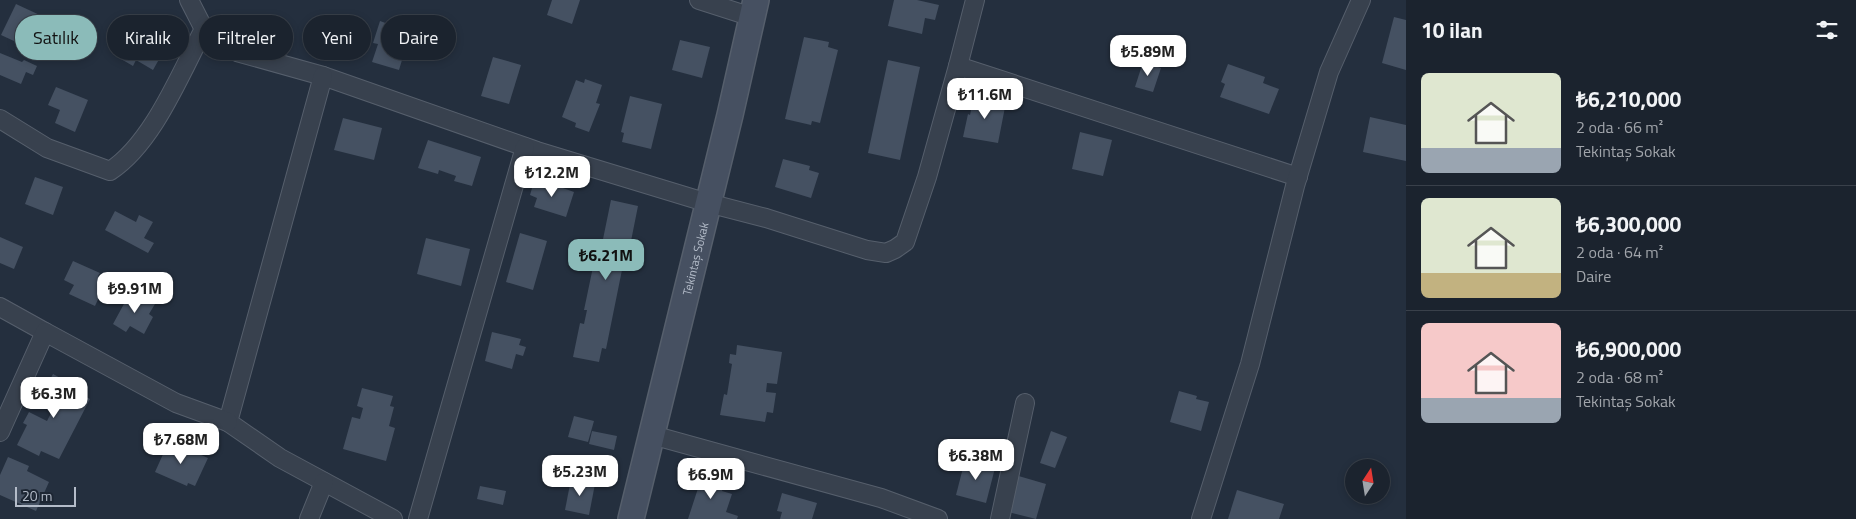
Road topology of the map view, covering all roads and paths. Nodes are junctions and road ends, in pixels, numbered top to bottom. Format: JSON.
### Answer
{"nodes":[{"id":1,"x":189,"y":0,"type":"edge"},
{"id":2,"x":699,"y":0,"type":"edge"},
{"id":3,"x":975,"y":0,"type":"edge"},
{"id":4,"x":1361,"y":0,"type":"edge"},
{"id":5,"x":754,"y":8,"type":"edge"},
{"id":6,"x":199,"y":19,"type":"edge"},
{"id":7,"x":199,"y":39,"type":"edge"},
{"id":8,"x":266,"y":60,"type":"edge"},
{"id":9,"x":958,"y":66,"type":"junction"},
{"id":10,"x":323,"y":76,"type":"junction"},
{"id":11,"x":0,"y":120,"type":"edge"},
{"id":12,"x":525,"y":147,"type":"junction"},
{"id":13,"x":1298,"y":177,"type":"junction"},
{"id":14,"x":708,"y":203,"type":"junction"},
{"id":15,"x":0,"y":307,"type":"edge"},
{"id":16,"x":45,"y":332,"type":"junction"},
{"id":17,"x":1025,"y":403,"type":"dead end"},
{"id":18,"x":228,"y":422,"type":"junction"},
{"id":19,"x":0,"y":432,"type":"edge"},
{"id":20,"x":652,"y":435,"type":"junction"},
{"id":21,"x":324,"y":482,"type":"junction"},
{"id":22,"x":309,"y":519,"type":"edge"},
{"id":23,"x":393,"y":519,"type":"edge"},
{"id":24,"x":418,"y":519,"type":"edge"},
{"id":25,"x":631,"y":519,"type":"edge"},
{"id":26,"x":938,"y":519,"type":"edge"},
{"id":27,"x":1000,"y":519,"type":"edge"},
{"id":28,"x":1201,"y":519,"type":"edge"}],
"edges":[{"from":1,"to":6,"type":"street"},
{"from":2,"to":5,"type":"street"},
{"from":3,"to":9,"type":"street"},
{"from":4,"to":13,"type":"street"},
{"from":5,"to":14,"type":"street","name":"Tekintaş Sokak"},
{"from":7,"to":11,"type":"street"},
{"from":8,"to":10,"type":"street"},
{"from":9,"to":13,"type":"street"},
{"from":9,"to":14,"type":"street"},
{"from":10,"to":12,"type":"street"},
{"from":10,"to":18,"type":"street"},
{"from":12,"to":14,"type":"street"},
{"from":12,"to":24,"type":"street"},
{"from":13,"to":28,"type":"street"},
{"from":14,"to":20,"type":"street","name":"Tekintaş Sokak"},
{"from":15,"to":16,"type":"street"},
{"from":16,"to":18,"type":"street"},
{"from":16,"to":19,"type":"street"},
{"from":17,"to":27,"type":"street"},
{"from":18,"to":21,"type":"street"},
{"from":20,"to":25,"type":"street","name":"Tekintaş Sokak"},
{"from":20,"to":26,"type":"street"},
{"from":21,"to":22,"type":"street"},
{"from":21,"to":23,"type":"street"}]}
